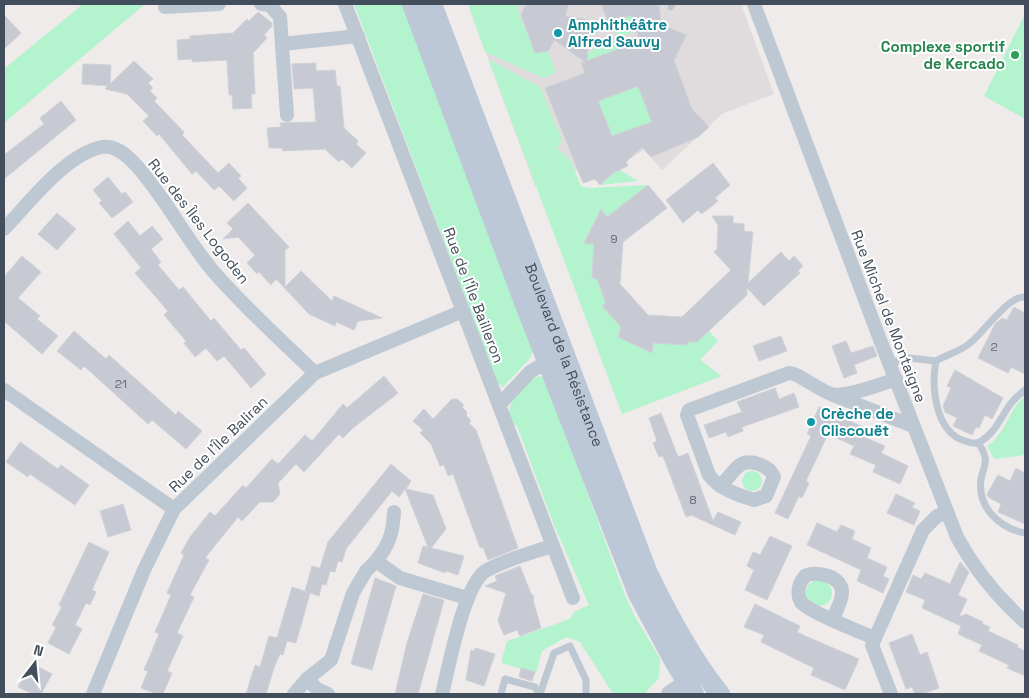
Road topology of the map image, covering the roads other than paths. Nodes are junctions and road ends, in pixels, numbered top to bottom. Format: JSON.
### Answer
{"nodes":[{"id":1,"x":219,"y":4,"type":"edge"},
{"id":2,"x":261,"y":4,"type":"edge"},
{"id":3,"x":345,"y":4,"type":"edge"},
{"id":4,"x":412,"y":4,"type":"edge"},
{"id":5,"x":423,"y":4,"type":"edge"},
{"id":6,"x":432,"y":4,"type":"edge"},
{"id":7,"x":754,"y":4,"type":"edge"},
{"id":8,"x":166,"y":7,"type":"dead end"},
{"id":9,"x":432,"y":28,"type":"dead end"},
{"id":10,"x":358,"y":36,"type":"junction"},
{"id":11,"x":282,"y":44,"type":"junction"},
{"id":12,"x":287,"y":116,"type":"dead end"},
{"id":13,"x":4,"y":229,"type":"edge"},
{"id":14,"x":1025,"y":297,"type":"edge"},
{"id":15,"x":463,"y":311,"type":"junction"},
{"id":16,"x":548,"y":361,"type":"junction"},
{"id":17,"x":936,"y":361,"type":"junction"},
{"id":18,"x":890,"y":363,"type":"junction"},
{"id":19,"x":315,"y":373,"type":"junction"},
{"id":20,"x":896,"y":379,"type":"junction"},
{"id":21,"x":4,"y":390,"type":"edge"},
{"id":22,"x":1025,"y":390,"type":"edge"},
{"id":23,"x":833,"y":395,"type":"junction"},
{"id":24,"x":499,"y":405,"type":"junction"},
{"id":25,"x":913,"y":426,"type":"junction"},
{"id":26,"x":978,"y":443,"type":"junction"},
{"id":27,"x":590,"y":448,"type":"dead end"},
{"id":28,"x":720,"y":486,"type":"dead end"},
{"id":29,"x":174,"y":509,"type":"junction"},
{"id":30,"x":394,"y":512,"type":"dead end"},
{"id":31,"x":946,"y":513,"type":"junction"},
{"id":32,"x":1025,"y":533,"type":"edge"},
{"id":33,"x":552,"y":546,"type":"junction"},
{"id":34,"x":376,"y":561,"type":"junction"},
{"id":35,"x":650,"y":597,"type":"junction"},
{"id":36,"x":467,"y":598,"type":"junction"},
{"id":37,"x":573,"y":598,"type":"dead end"},
{"id":38,"x":833,"y":619,"type":"dead end"},
{"id":39,"x":1025,"y":622,"type":"edge"},
{"id":40,"x":875,"y":638,"type":"junction"},
{"id":41,"x":704,"y":672,"type":"junction"},
{"id":42,"x":307,"y":679,"type":"junction"},
{"id":43,"x":690,"y":688,"type":"edge"},
{"id":44,"x":716,"y":693,"type":"edge"},
{"id":45,"x":93,"y":694,"type":"edge"},
{"id":46,"x":294,"y":694,"type":"edge"},
{"id":47,"x":328,"y":694,"type":"edge"},
{"id":48,"x":442,"y":694,"type":"edge"},
{"id":49,"x":501,"y":694,"type":"edge"},
{"id":50,"x":539,"y":694,"type":"edge"},
{"id":51,"x":586,"y":694,"type":"edge"},
{"id":52,"x":670,"y":694,"type":"edge"},
{"id":53,"x":891,"y":694,"type":"edge"}],
"edges":[{"from":1,"to":8,"type":"street"},
{"from":2,"to":11,"type":"street"},
{"from":3,"to":10,"type":"street","name":"Rue de l'Île Bailleron"},
{"from":4,"to":16,"type":"main road","name":"Boulevard de la Résistance"},
{"from":5,"to":9,"type":"lane"},
{"from":6,"to":35,"type":"main road","name":"Boulevard de la Résistance"},
{"from":7,"to":18,"type":"street","name":"Rue Michel de Montaigne"},
{"from":10,"to":11,"type":"street"},
{"from":10,"to":15,"type":"street","name":"Rue de l'Île Bailleron"},
{"from":11,"to":12,"type":"street"},
{"from":13,"to":19,"type":"street","name":"Rue des Îles Logoden"},
{"from":14,"to":17,"type":"lane"},
{"from":15,"to":19,"type":"street","name":"Rue de l'Île Baliran"},
{"from":15,"to":24,"type":"street","name":"Rue de l'Île Bailleron"},
{"from":16,"to":24,"type":"street"},
{"from":16,"to":35,"type":"main road","name":"Boulevard de la Résistance"},
{"from":17,"to":18,"type":"lane"},
{"from":17,"to":26,"type":"lane"},
{"from":18,"to":20,"type":"street","name":"Rue Michel de Montaigne"},
{"from":19,"to":29,"type":"street","name":"Rue de l'Île Baliran"},
{"from":20,"to":23,"type":"street"},
{"from":20,"to":25,"type":"street","name":"Rue Michel de Montaigne"},
{"from":21,"to":29,"type":"street"},
{"from":22,"to":26,"type":"lane"},
{"from":23,"to":25,"type":"street"},
{"from":23,"to":28,"type":"street"},
{"from":24,"to":33,"type":"street","name":"Rue de l'Île Bailleron"},
{"from":25,"to":31,"type":"street","name":"Rue Michel de Montaigne"},
{"from":26,"to":32,"type":"lane"},
{"from":27,"to":35,"type":"lane"},
{"from":29,"to":45,"type":"street","name":"Rue de l'Île Baliran"},
{"from":30,"to":34,"type":"street"},
{"from":31,"to":39,"type":"street","name":"Rue Michel de Montaigne"},
{"from":31,"to":40,"type":"street"},
{"from":33,"to":36,"type":"street"},
{"from":33,"to":37,"type":"street","name":"Rue de l'Île Bailleron"},
{"from":34,"to":36,"type":"street"},
{"from":34,"to":42,"type":"street"},
{"from":35,"to":41,"type":"main road","name":"Boulevard de la Résistance"},
{"from":35,"to":43,"type":"main road","name":"Boulevard de la Résistance"},
{"from":36,"to":48,"type":"street"},
{"from":38,"to":40,"type":"street"},
{"from":40,"to":53,"type":"street"},
{"from":41,"to":43,"type":"street"},
{"from":41,"to":44,"type":"main road","name":"Boulevard de la Résistance"},
{"from":42,"to":46,"type":"street"},
{"from":42,"to":47,"type":"street"},
{"from":43,"to":52,"type":"street"},
{"from":49,"to":50,"type":"lane"},
{"from":50,"to":51,"type":"lane"}]}
